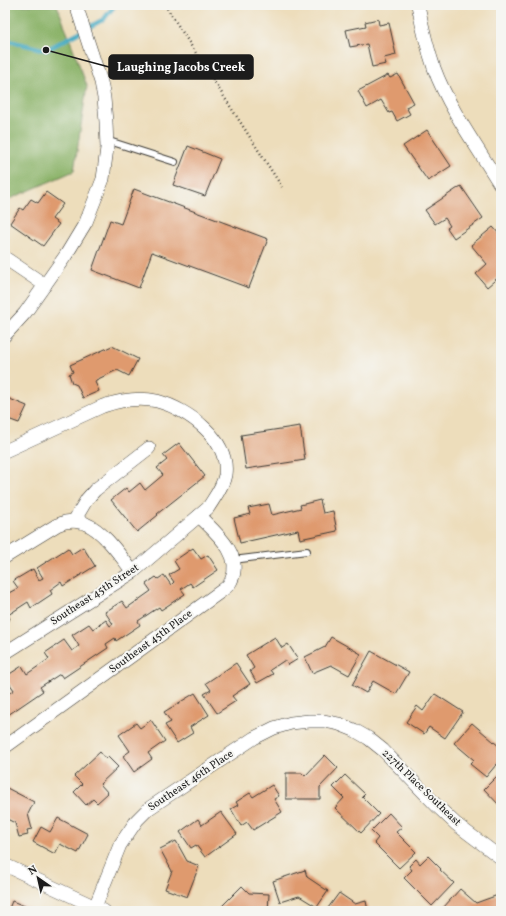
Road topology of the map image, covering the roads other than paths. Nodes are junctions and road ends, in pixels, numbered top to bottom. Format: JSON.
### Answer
{"nodes":[{"id":1,"x":76,"y":5,"type":"edge"},
{"id":2,"x":418,"y":5,"type":"edge"},
{"id":3,"x":106,"y":140,"type":"junction"},
{"id":4,"x":175,"y":162,"type":"dead end"},
{"id":5,"x":501,"y":186,"type":"edge"},
{"id":6,"x":5,"y":258,"type":"edge"},
{"id":7,"x":45,"y":285,"type":"junction"},
{"id":8,"x":5,"y":334,"type":"edge"},
{"id":9,"x":149,"y":448,"type":"dead end"},
{"id":10,"x":5,"y":451,"type":"edge"},
{"id":11,"x":199,"y":516,"type":"junction"},
{"id":12,"x":74,"y":521,"type":"junction"},
{"id":13,"x":307,"y":551,"type":"dead end"},
{"id":14,"x":5,"y":557,"type":"edge"},
{"id":15,"x":233,"y":560,"type":"junction"},
{"id":16,"x":133,"y":572,"type":"junction"},
{"id":17,"x":5,"y":653,"type":"edge"},
{"id":18,"x":339,"y":724,"type":"joint"},
{"id":19,"x":5,"y":747,"type":"edge"},
{"id":20,"x":501,"y":858,"type":"edge"},
{"id":21,"x":5,"y":865,"type":"edge"},
{"id":22,"x":99,"y":909,"type":"edge"}],
"edges":[{"from":1,"to":3,"type":"street"},
{"from":2,"to":5,"type":"street"},
{"from":3,"to":4,"type":"lane"},
{"from":3,"to":7,"type":"street"},
{"from":6,"to":7,"type":"street"},
{"from":7,"to":8,"type":"street"},
{"from":9,"to":12,"type":"street"},
{"from":10,"to":11,"type":"street","name":"Southeast 45th Street"},
{"from":11,"to":15,"type":"street"},
{"from":11,"to":16,"type":"street","name":"Southeast 45th Street"},
{"from":12,"to":14,"type":"street"},
{"from":12,"to":16,"type":"street"},
{"from":13,"to":15,"type":"lane"},
{"from":15,"to":19,"type":"street","name":"Southeast 45th Place"},
{"from":16,"to":17,"type":"street","name":"Southeast 45th Street"},
{"from":18,"to":20,"type":"street","name":"227th Place Southeast"},
{"from":18,"to":22,"type":"street","name":"Southeast 46th Place"},
{"from":21,"to":22,"type":"street"}]}
